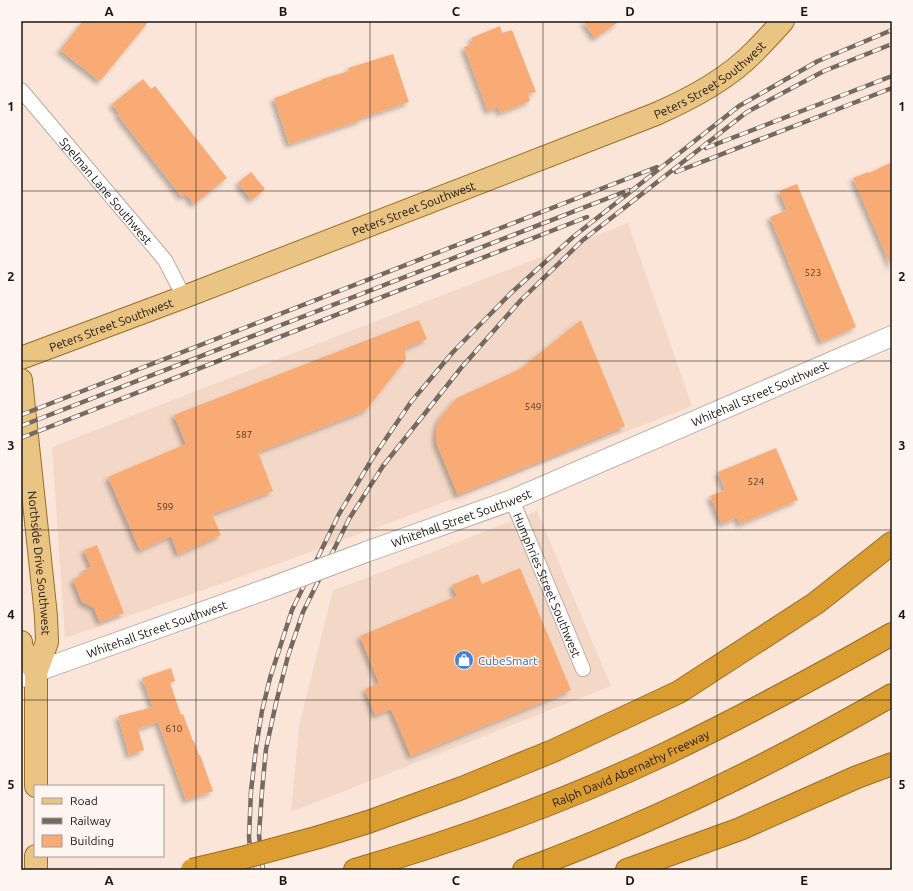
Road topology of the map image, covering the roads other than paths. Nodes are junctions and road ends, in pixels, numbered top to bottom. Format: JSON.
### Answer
{"nodes":[{"id":1,"x":783,"y":21,"type":"edge"},
{"id":2,"x":21,"y":90,"type":"edge"},
{"id":3,"x":184,"y":297,"type":"junction"},
{"id":4,"x":892,"y":336,"type":"edge"},
{"id":5,"x":29,"y":355,"type":"edge"},
{"id":6,"x":21,"y":380,"type":"edge"},
{"id":7,"x":512,"y":500,"type":"junction"},
{"id":8,"x":892,"y":543,"type":"edge"},
{"id":9,"x":892,"y":634,"type":"edge"},
{"id":10,"x":21,"y":642,"type":"edge"},
{"id":11,"x":583,"y":669,"type":"dead end"},
{"id":12,"x":29,"y":675,"type":"edge"},
{"id":13,"x":892,"y":695,"type":"edge"},
{"id":14,"x":892,"y":764,"type":"edge"},
{"id":15,"x":36,"y":785,"type":"edge"},
{"id":16,"x":36,"y":857,"type":"edge"},
{"id":17,"x":36,"y":870,"type":"edge"},
{"id":18,"x":192,"y":870,"type":"edge"},
{"id":19,"x":355,"y":870,"type":"edge"},
{"id":20,"x":524,"y":870,"type":"edge"},
{"id":21,"x":627,"y":870,"type":"edge"}],
"edges":[{"from":1,"to":3,"type":"main road","name":"Peters Street Southwest"},
{"from":2,"to":3,"type":"street","name":"Spelman Lane Southwest"},
{"from":3,"to":5,"type":"main road","name":"Peters Street Southwest"},
{"from":4,"to":7,"type":"main road","name":"Whitehall Street Southwest"},
{"from":6,"to":12,"type":"main road","name":"Northside Drive Southwest"},
{"from":7,"to":11,"type":"street","name":"Humphries Street Southwest"},
{"from":7,"to":12,"type":"main road","name":"Whitehall Street Southwest","bridge":true},
{"from":8,"to":18,"type":"highway","bridge":true},
{"from":9,"to":19,"type":"highway","name":"Ralph David Abernathy Freeway"},
{"from":10,"to":12,"type":"main road","name":"Northside Drive Southwest"},
{"from":12,"to":15,"type":"main road","name":"Northside Drive Southwest"},
{"from":13,"to":20,"type":"highway"},
{"from":14,"to":21,"type":"highway"},
{"from":16,"to":17,"type":"main road"}]}
